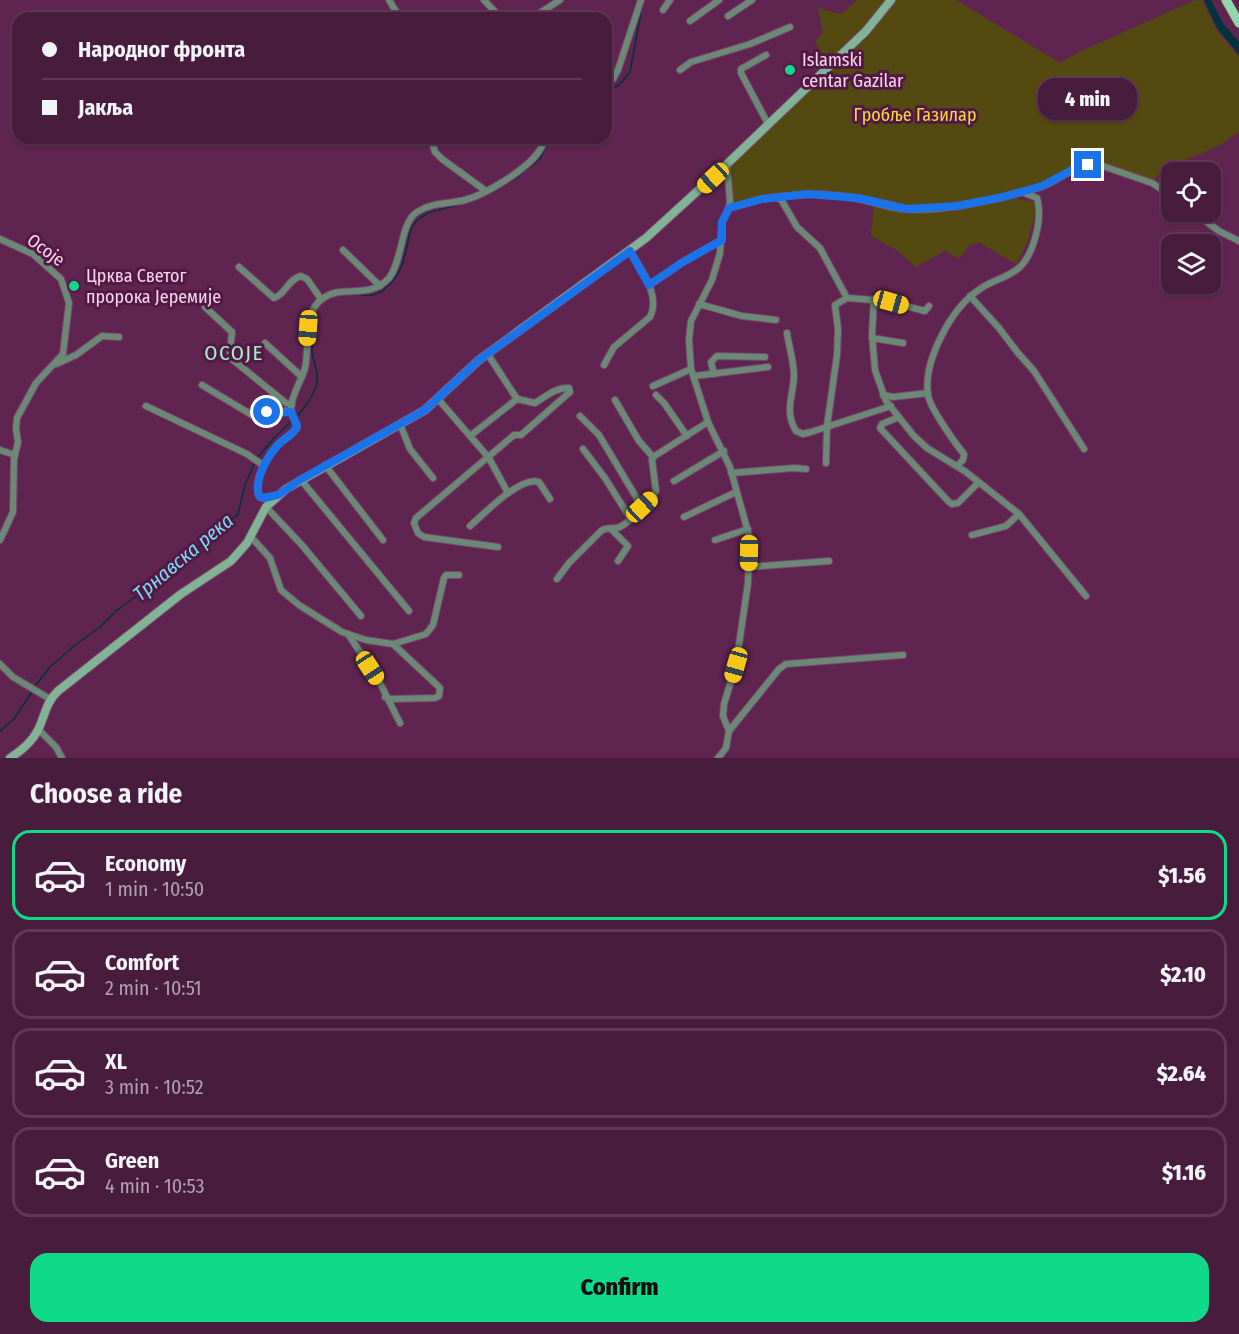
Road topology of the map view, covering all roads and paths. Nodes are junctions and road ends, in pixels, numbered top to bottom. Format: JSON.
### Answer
{"nodes":[{"id":1,"x":484,"y":0,"type":"edge"},
{"id":2,"x":560,"y":0,"type":"edge"},
{"id":3,"x":641,"y":0,"type":"edge"},
{"id":4,"x":669,"y":0,"type":"edge"},
{"id":5,"x":719,"y":0,"type":"edge"},
{"id":6,"x":752,"y":0,"type":"edge"},
{"id":7,"x":891,"y":0,"type":"edge"},
{"id":8,"x":1226,"y":0,"type":"edge"},
{"id":9,"x":549,"y":3,"type":"edge"},
{"id":10,"x":663,"y":10,"type":"dead end"},
{"id":11,"x":495,"y":12,"type":"edge"},
{"id":12,"x":728,"y":16,"type":"dead end"},
{"id":13,"x":690,"y":21,"type":"dead end"},
{"id":14,"x":1239,"y":22,"type":"edge"},
{"id":15,"x":790,"y":27,"type":"dead end"},
{"id":16,"x":765,"y":55,"type":"dead end"},
{"id":17,"x":680,"y":70,"type":"dead end"},
{"id":18,"x":612,"y":80,"type":"edge"},
{"id":19,"x":768,"y":124,"type":"junction"},
{"id":20,"x":433,"y":144,"type":"edge"},
{"id":21,"x":543,"y":144,"type":"edge"},
{"id":22,"x":727,"y":164,"type":"junction"},
{"id":23,"x":1161,"y":189,"type":"edge"},
{"id":24,"x":486,"y":191,"type":"junction"},
{"id":25,"x":1022,"y":192,"type":"junction"},
{"id":26,"x":777,"y":197,"type":"junction"},
{"id":27,"x":729,"y":208,"type":"junction"},
{"id":28,"x":1207,"y":222,"type":"edge"},
{"id":29,"x":0,"y":239,"type":"edge"},
{"id":30,"x":722,"y":240,"type":"junction"},
{"id":31,"x":1239,"y":241,"type":"edge"},
{"id":32,"x":343,"y":250,"type":"dead end"},
{"id":33,"x":630,"y":251,"type":"junction"},
{"id":34,"x":238,"y":267,"type":"dead end"},
{"id":35,"x":649,"y":285,"type":"junction"},
{"id":36,"x":380,"y":286,"type":"junction"},
{"id":37,"x":970,"y":296,"type":"junction"},
{"id":38,"x":847,"y":298,"type":"junction"},
{"id":39,"x":321,"y":299,"type":"junction"},
{"id":40,"x":874,"y":299,"type":"junction"},
{"id":41,"x":699,"y":304,"type":"junction"},
{"id":42,"x":929,"y":306,"type":"dead end"},
{"id":43,"x":205,"y":308,"type":"dead end"},
{"id":44,"x":776,"y":320,"type":"dead end"},
{"id":45,"x":787,"y":333,"type":"dead end"},
{"id":46,"x":119,"y":337,"type":"dead end"},
{"id":47,"x":872,"y":338,"type":"junction"},
{"id":48,"x":265,"y":343,"type":"dead end"},
{"id":49,"x":903,"y":343,"type":"dead end"},
{"id":50,"x":488,"y":353,"type":"junction"},
{"id":51,"x":765,"y":357,"type":"dead end"},
{"id":52,"x":55,"y":364,"type":"junction"},
{"id":53,"x":604,"y":365,"type":"dead end"},
{"id":54,"x":768,"y":367,"type":"dead end"},
{"id":55,"x":692,"y":373,"type":"junction"},
{"id":56,"x":714,"y":374,"type":"junction"},
{"id":57,"x":302,"y":376,"type":"junction"},
{"id":58,"x":202,"y":385,"type":"dead end"},
{"id":59,"x":653,"y":386,"type":"dead end"},
{"id":60,"x":928,"y":393,"type":"junction"},
{"id":61,"x":656,"y":395,"type":"dead end"},
{"id":62,"x":883,"y":395,"type":"junction"},
{"id":63,"x":438,"y":399,"type":"junction"},
{"id":64,"x":517,"y":399,"type":"junction"},
{"id":65,"x":615,"y":400,"type":"dead end"},
{"id":66,"x":146,"y":406,"type":"dead end"},
{"id":67,"x":891,"y":406,"type":"junction"},
{"id":68,"x":292,"y":411,"type":"junction"},
{"id":69,"x":580,"y":416,"type":"dead end"},
{"id":70,"x":899,"y":417,"type":"junction"},
{"id":71,"x":708,"y":422,"type":"junction"},
{"id":72,"x":400,"y":424,"type":"junction"},
{"id":73,"x":827,"y":426,"type":"junction"},
{"id":74,"x":470,"y":436,"type":"junction"},
{"id":75,"x":687,"y":436,"type":"junction"},
{"id":76,"x":583,"y":449,"type":"dead end"},
{"id":77,"x":1084,"y":449,"type":"dead end"},
{"id":78,"x":0,"y":450,"type":"edge"},
{"id":79,"x":724,"y":451,"type":"junction"},
{"id":80,"x":15,"y":455,"type":"junction"},
{"id":81,"x":653,"y":457,"type":"junction"},
{"id":82,"x":489,"y":458,"type":"junction"},
{"id":83,"x":259,"y":462,"type":"junction"},
{"id":84,"x":826,"y":463,"type":"dead end"},
{"id":85,"x":325,"y":465,"type":"junction"},
{"id":86,"x":957,"y":466,"type":"junction"},
{"id":87,"x":806,"y":469,"type":"dead end"},
{"id":88,"x":731,"y":473,"type":"junction"},
{"id":89,"x":433,"y":478,"type":"dead end"},
{"id":90,"x":300,"y":480,"type":"junction"},
{"id":91,"x":674,"y":481,"type":"dead end"},
{"id":92,"x":978,"y":483,"type":"junction"},
{"id":93,"x":736,"y":492,"type":"junction"},
{"id":94,"x":508,"y":493,"type":"junction"},
{"id":95,"x":278,"y":495,"type":"junction"},
{"id":96,"x":550,"y":499,"type":"dead end"},
{"id":97,"x":266,"y":507,"type":"junction"},
{"id":98,"x":642,"y":507,"type":"junction"},
{"id":99,"x":1019,"y":514,"type":"junction"},
{"id":100,"x":684,"y":517,"type":"dead end"},
{"id":101,"x":630,"y":518,"type":"junction"},
{"id":102,"x":470,"y":526,"type":"dead end"},
{"id":103,"x":610,"y":528,"type":"junction"},
{"id":104,"x":748,"y":529,"type":"junction"},
{"id":105,"x":972,"y":535,"type":"dead end"},
{"id":106,"x":251,"y":537,"type":"junction"},
{"id":107,"x":0,"y":540,"type":"edge"},
{"id":108,"x":383,"y":540,"type":"dead end"},
{"id":109,"x":715,"y":540,"type":"dead end"},
{"id":110,"x":498,"y":547,"type":"dead end"},
{"id":111,"x":618,"y":561,"type":"dead end"},
{"id":112,"x":829,"y":561,"type":"dead end"},
{"id":113,"x":749,"y":567,"type":"junction"},
{"id":114,"x":459,"y":575,"type":"dead end"},
{"id":115,"x":557,"y":579,"type":"dead end"},
{"id":116,"x":1086,"y":596,"type":"dead end"},
{"id":117,"x":409,"y":611,"type":"dead end"},
{"id":118,"x":361,"y":616,"type":"dead end"},
{"id":119,"x":348,"y":634,"type":"junction"},
{"id":120,"x":393,"y":644,"type":"junction"},
{"id":121,"x":903,"y":655,"type":"dead end"},
{"id":122,"x":0,"y":664,"type":"edge"},
{"id":123,"x":386,"y":697,"type":"junction"},
{"id":124,"x":50,"y":699,"type":"junction"},
{"id":125,"x":400,"y":723,"type":"dead end"},
{"id":126,"x":38,"y":729,"type":"junction"},
{"id":127,"x":729,"y":731,"type":"junction"},
{"id":128,"x":10,"y":758,"type":"edge"},
{"id":129,"x":62,"y":758,"type":"edge"},
{"id":130,"x":718,"y":758,"type":"edge"}],
"edges":[{"from":1,"to":11,"type":"street"},
{"from":2,"to":9,"type":"street"},
{"from":3,"to":18,"type":"street"},
{"from":4,"to":10,"type":"street"},
{"from":5,"to":13,"type":"street"},
{"from":6,"to":12,"type":"street"},
{"from":7,"to":19,"type":"main road"},
{"from":8,"to":14,"type":"main road"},
{"from":15,"to":17,"type":"street"},
{"from":16,"to":19,"type":"street"},
{"from":19,"to":22,"type":"main road"},
{"from":20,"to":24,"type":"street"},
{"from":21,"to":24,"type":"street"},
{"from":22,"to":27,"type":"street"},
{"from":22,"to":33,"type":"main road"},
{"from":23,"to":25,"type":"street"},
{"from":24,"to":36,"type":"street"},
{"from":25,"to":26,"type":"street"},
{"from":25,"to":37,"type":"street"},
{"from":26,"to":27,"type":"street"},
{"from":26,"to":38,"type":"street"},
{"from":27,"to":30,"type":"street"},
{"from":28,"to":31,"type":"street"},
{"from":29,"to":52,"type":"street","name":"Осоје"},
{"from":30,"to":35,"type":"street"},
{"from":30,"to":41,"type":"street"},
{"from":32,"to":36,"type":"street"},
{"from":33,"to":35,"type":"street"},
{"from":33,"to":50,"type":"main road"},
{"from":34,"to":39,"type":"street"},
{"from":35,"to":53,"type":"street"},
{"from":36,"to":39,"type":"street"},
{"from":37,"to":60,"type":"street"},
{"from":37,"to":77,"type":"street"},
{"from":38,"to":40,"type":"street"},
{"from":38,"to":73,"type":"street"},
{"from":39,"to":57,"type":"street"},
{"from":40,"to":42,"type":"street"},
{"from":40,"to":47,"type":"street"},
{"from":41,"to":44,"type":"street"},
{"from":41,"to":55,"type":"street"},
{"from":43,"to":68,"type":"street"},
{"from":45,"to":73,"type":"street"},
{"from":46,"to":52,"type":"street"},
{"from":47,"to":49,"type":"street"},
{"from":47,"to":62,"type":"street"},
{"from":48,"to":57,"type":"street"},
{"from":50,"to":63,"type":"main road"},
{"from":50,"to":64,"type":"street"},
{"from":51,"to":56,"type":"street"},
{"from":52,"to":80,"type":"street","name":"Осоје"},
{"from":54,"to":56,"type":"street"},
{"from":55,"to":56,"type":"street"},
{"from":55,"to":59,"type":"street"},
{"from":55,"to":71,"type":"street"},
{"from":57,"to":68,"type":"street"},
{"from":58,"to":68,"type":"street"},
{"from":60,"to":62,"type":"street"},
{"from":60,"to":86,"type":"street"},
{"from":61,"to":75,"type":"street"},
{"from":62,"to":67,"type":"street"},
{"from":63,"to":72,"type":"main road"},
{"from":63,"to":74,"type":"street"},
{"from":64,"to":74,"type":"street"},
{"from":64,"to":82,"type":"street"},
{"from":65,"to":81,"type":"street"},
{"from":66,"to":83,"type":"street"},
{"from":67,"to":70,"type":"street"},
{"from":67,"to":73,"type":"street"},
{"from":68,"to":83,"type":"street"},
{"from":69,"to":98,"type":"street"},
{"from":70,"to":86,"type":"street"},
{"from":70,"to":92,"type":"street"},
{"from":71,"to":75,"type":"street"},
{"from":71,"to":79,"type":"street"},
{"from":72,"to":85,"type":"main road"},
{"from":72,"to":89,"type":"street"},
{"from":73,"to":84,"type":"street"},
{"from":74,"to":82,"type":"street"},
{"from":75,"to":81,"type":"street"},
{"from":76,"to":101,"type":"street"},
{"from":78,"to":80,"type":"street"},
{"from":79,"to":88,"type":"street"},
{"from":79,"to":91,"type":"street"},
{"from":80,"to":107,"type":"street","name":"Осоје"},
{"from":81,"to":98,"type":"street"},
{"from":82,"to":94,"type":"street"},
{"from":82,"to":110,"type":"street"},
{"from":83,"to":95,"type":"street"},
{"from":85,"to":90,"type":"main road"},
{"from":85,"to":108,"type":"street"},
{"from":86,"to":92,"type":"street"},
{"from":87,"to":88,"type":"street"},
{"from":88,"to":93,"type":"street"},
{"from":90,"to":95,"type":"main road"},
{"from":90,"to":117,"type":"street"},
{"from":92,"to":99,"type":"street"},
{"from":93,"to":100,"type":"street"},
{"from":93,"to":104,"type":"street"},
{"from":94,"to":96,"type":"street"},
{"from":94,"to":102,"type":"street"},
{"from":95,"to":97,"type":"main road"},
{"from":97,"to":106,"type":"main road"},
{"from":97,"to":118,"type":"street"},
{"from":98,"to":101,"type":"street"},
{"from":99,"to":105,"type":"street"},
{"from":99,"to":116,"type":"street"},
{"from":101,"to":103,"type":"street"},
{"from":103,"to":111,"type":"street"},
{"from":103,"to":115,"type":"street"},
{"from":104,"to":109,"type":"street"},
{"from":104,"to":113,"type":"street"},
{"from":106,"to":119,"type":"street"},
{"from":106,"to":124,"type":"main road"},
{"from":112,"to":113,"type":"street"},
{"from":113,"to":127,"type":"street"},
{"from":114,"to":120,"type":"street"},
{"from":119,"to":120,"type":"street"},
{"from":119,"to":123,"type":"street"},
{"from":120,"to":123,"type":"street"},
{"from":121,"to":127,"type":"street"},
{"from":122,"to":124,"type":"street"},
{"from":123,"to":125,"type":"street"},
{"from":124,"to":126,"type":"main road"},
{"from":126,"to":128,"type":"main road"},
{"from":126,"to":129,"type":"street"},
{"from":127,"to":130,"type":"street"}]}
